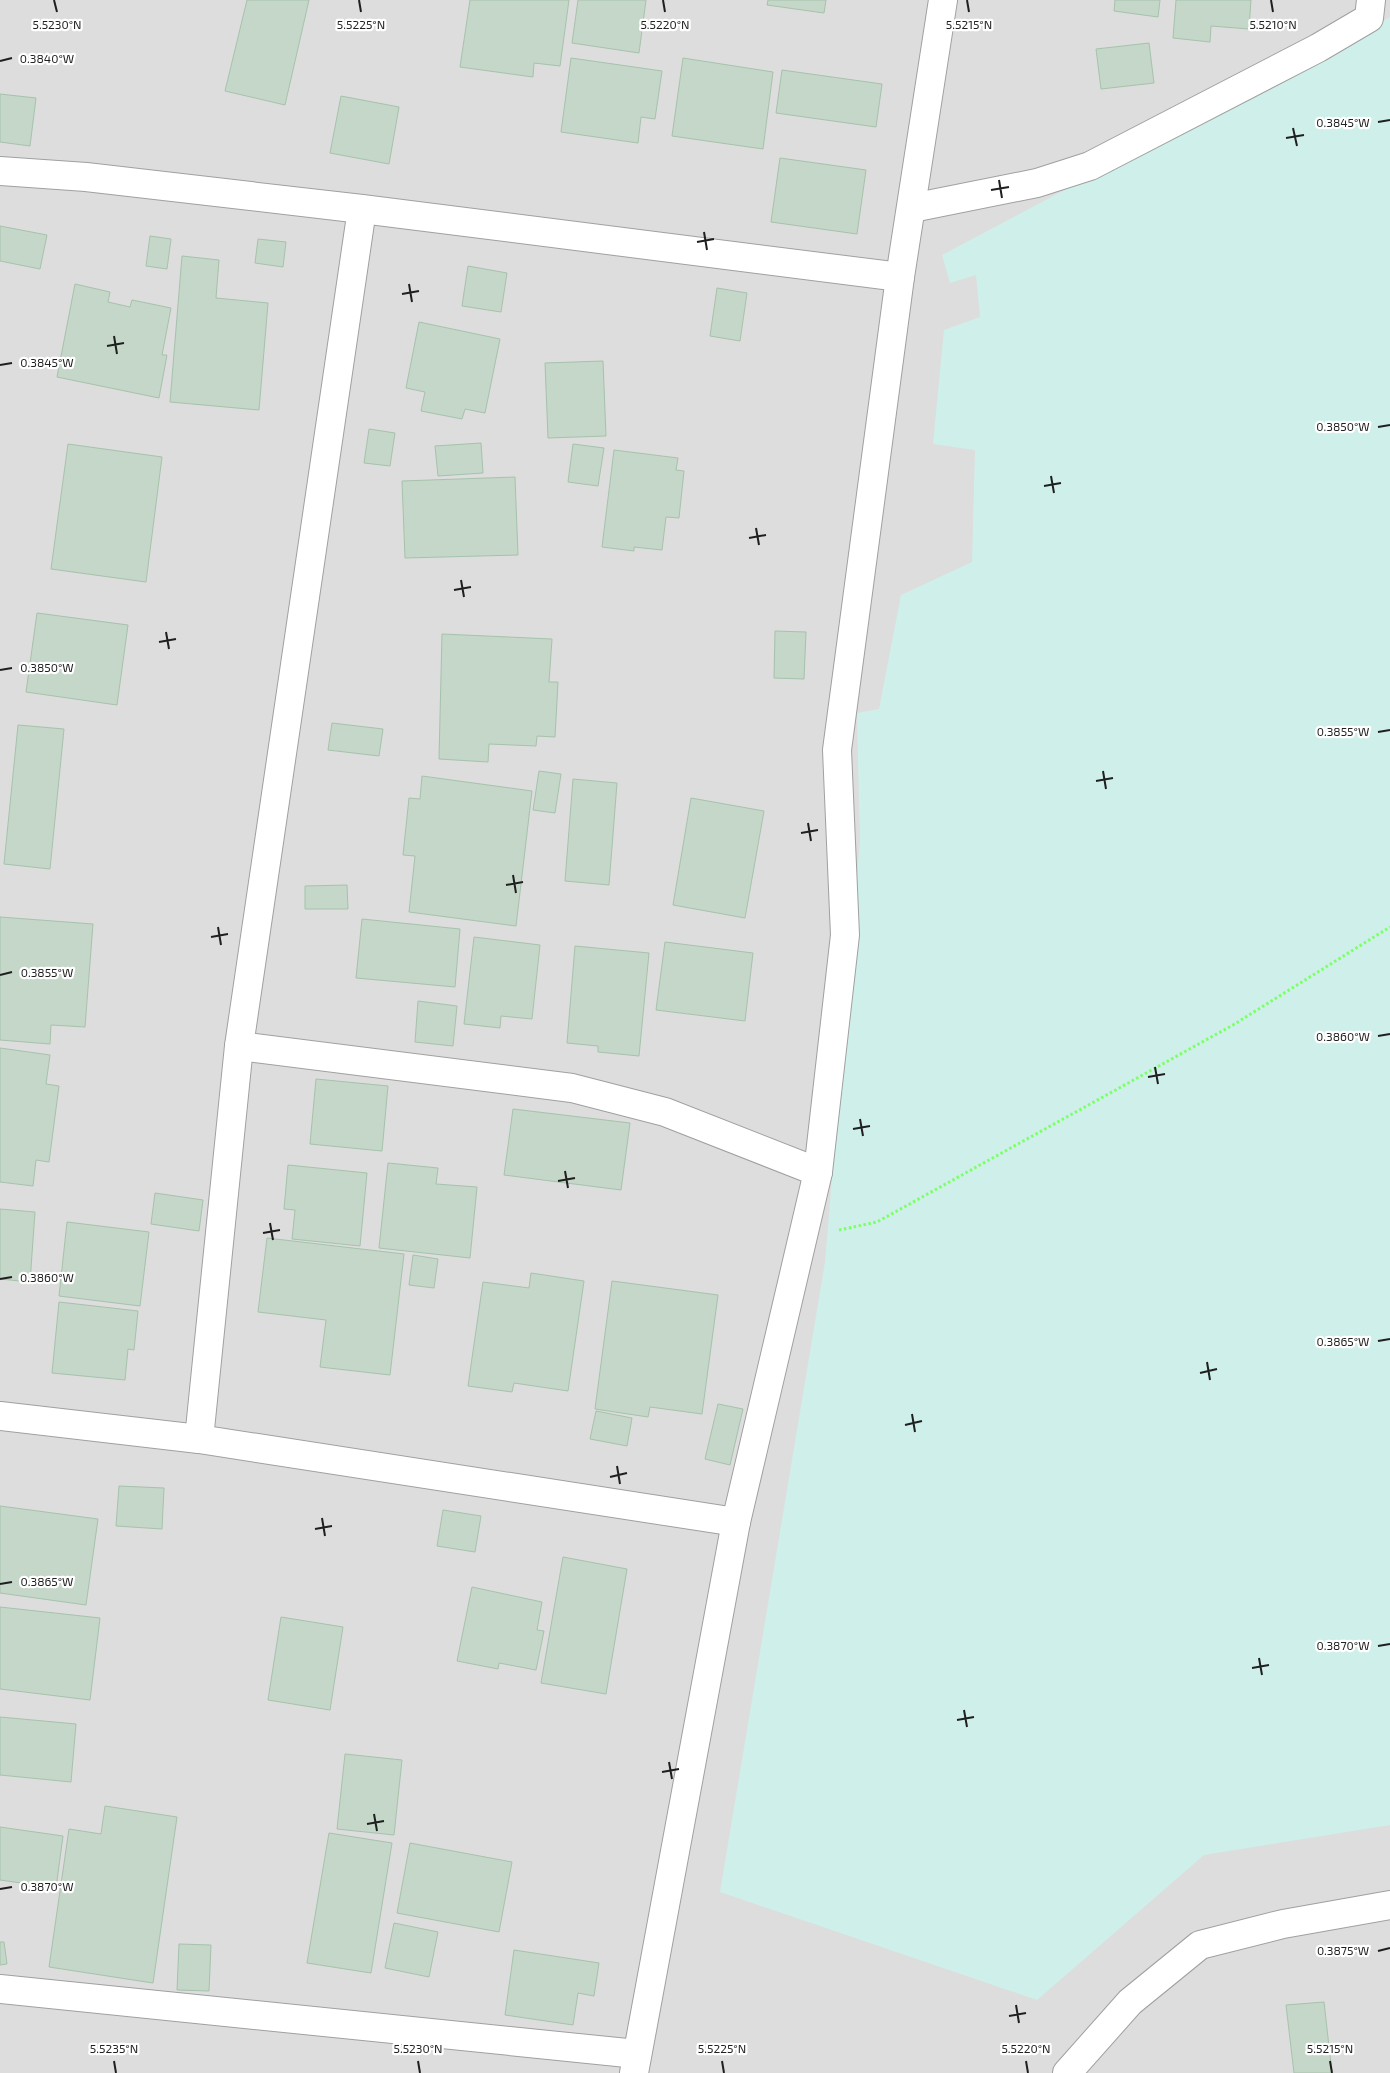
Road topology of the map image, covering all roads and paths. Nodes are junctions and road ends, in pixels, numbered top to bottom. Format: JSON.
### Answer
{"nodes":[{"id":1,"x":943,"y":0,"type":"edge"},
{"id":2,"x":1377,"y":8,"type":"edge"},
{"id":3,"x":0,"y":171,"type":"edge"},
{"id":4,"x":912,"y":208,"type":"junction"},
{"id":5,"x":362,"y":209,"type":"junction"},
{"id":6,"x":900,"y":277,"type":"junction"},
{"id":7,"x":1390,"y":927,"type":"edge"},
{"id":8,"x":239,"y":1046,"type":"junction"},
{"id":9,"x":818,"y":1172,"type":"junction"},
{"id":10,"x":804,"y":1236,"type":"junction"},
{"id":11,"x":0,"y":1416,"type":"edge"},
{"id":12,"x":199,"y":1439,"type":"junction"},
{"id":13,"x":736,"y":1522,"type":"junction"},
{"id":14,"x":1390,"y":1905,"type":"edge"},
{"id":15,"x":0,"y":1989,"type":"edge"},
{"id":16,"x":635,"y":2063,"type":"edge"},
{"id":17,"x":1067,"y":2073,"type":"edge"}],
"edges":[{"from":1,"to":4,"type":"street"},
{"from":2,"to":4,"type":"street"},
{"from":3,"to":5,"type":"street"},
{"from":4,"to":6,"type":"street"},
{"from":5,"to":6,"type":"street"},
{"from":5,"to":8,"type":"street"},
{"from":6,"to":9,"type":"street"},
{"from":7,"to":10,"type":"path"},
{"from":8,"to":9,"type":"street"},
{"from":8,"to":12,"type":"street"},
{"from":9,"to":10,"type":"street"},
{"from":10,"to":13,"type":"street"},
{"from":11,"to":12,"type":"street"},
{"from":12,"to":13,"type":"street"},
{"from":13,"to":16,"type":"street"},
{"from":14,"to":17,"type":"street"},
{"from":15,"to":16,"type":"street"}]}
